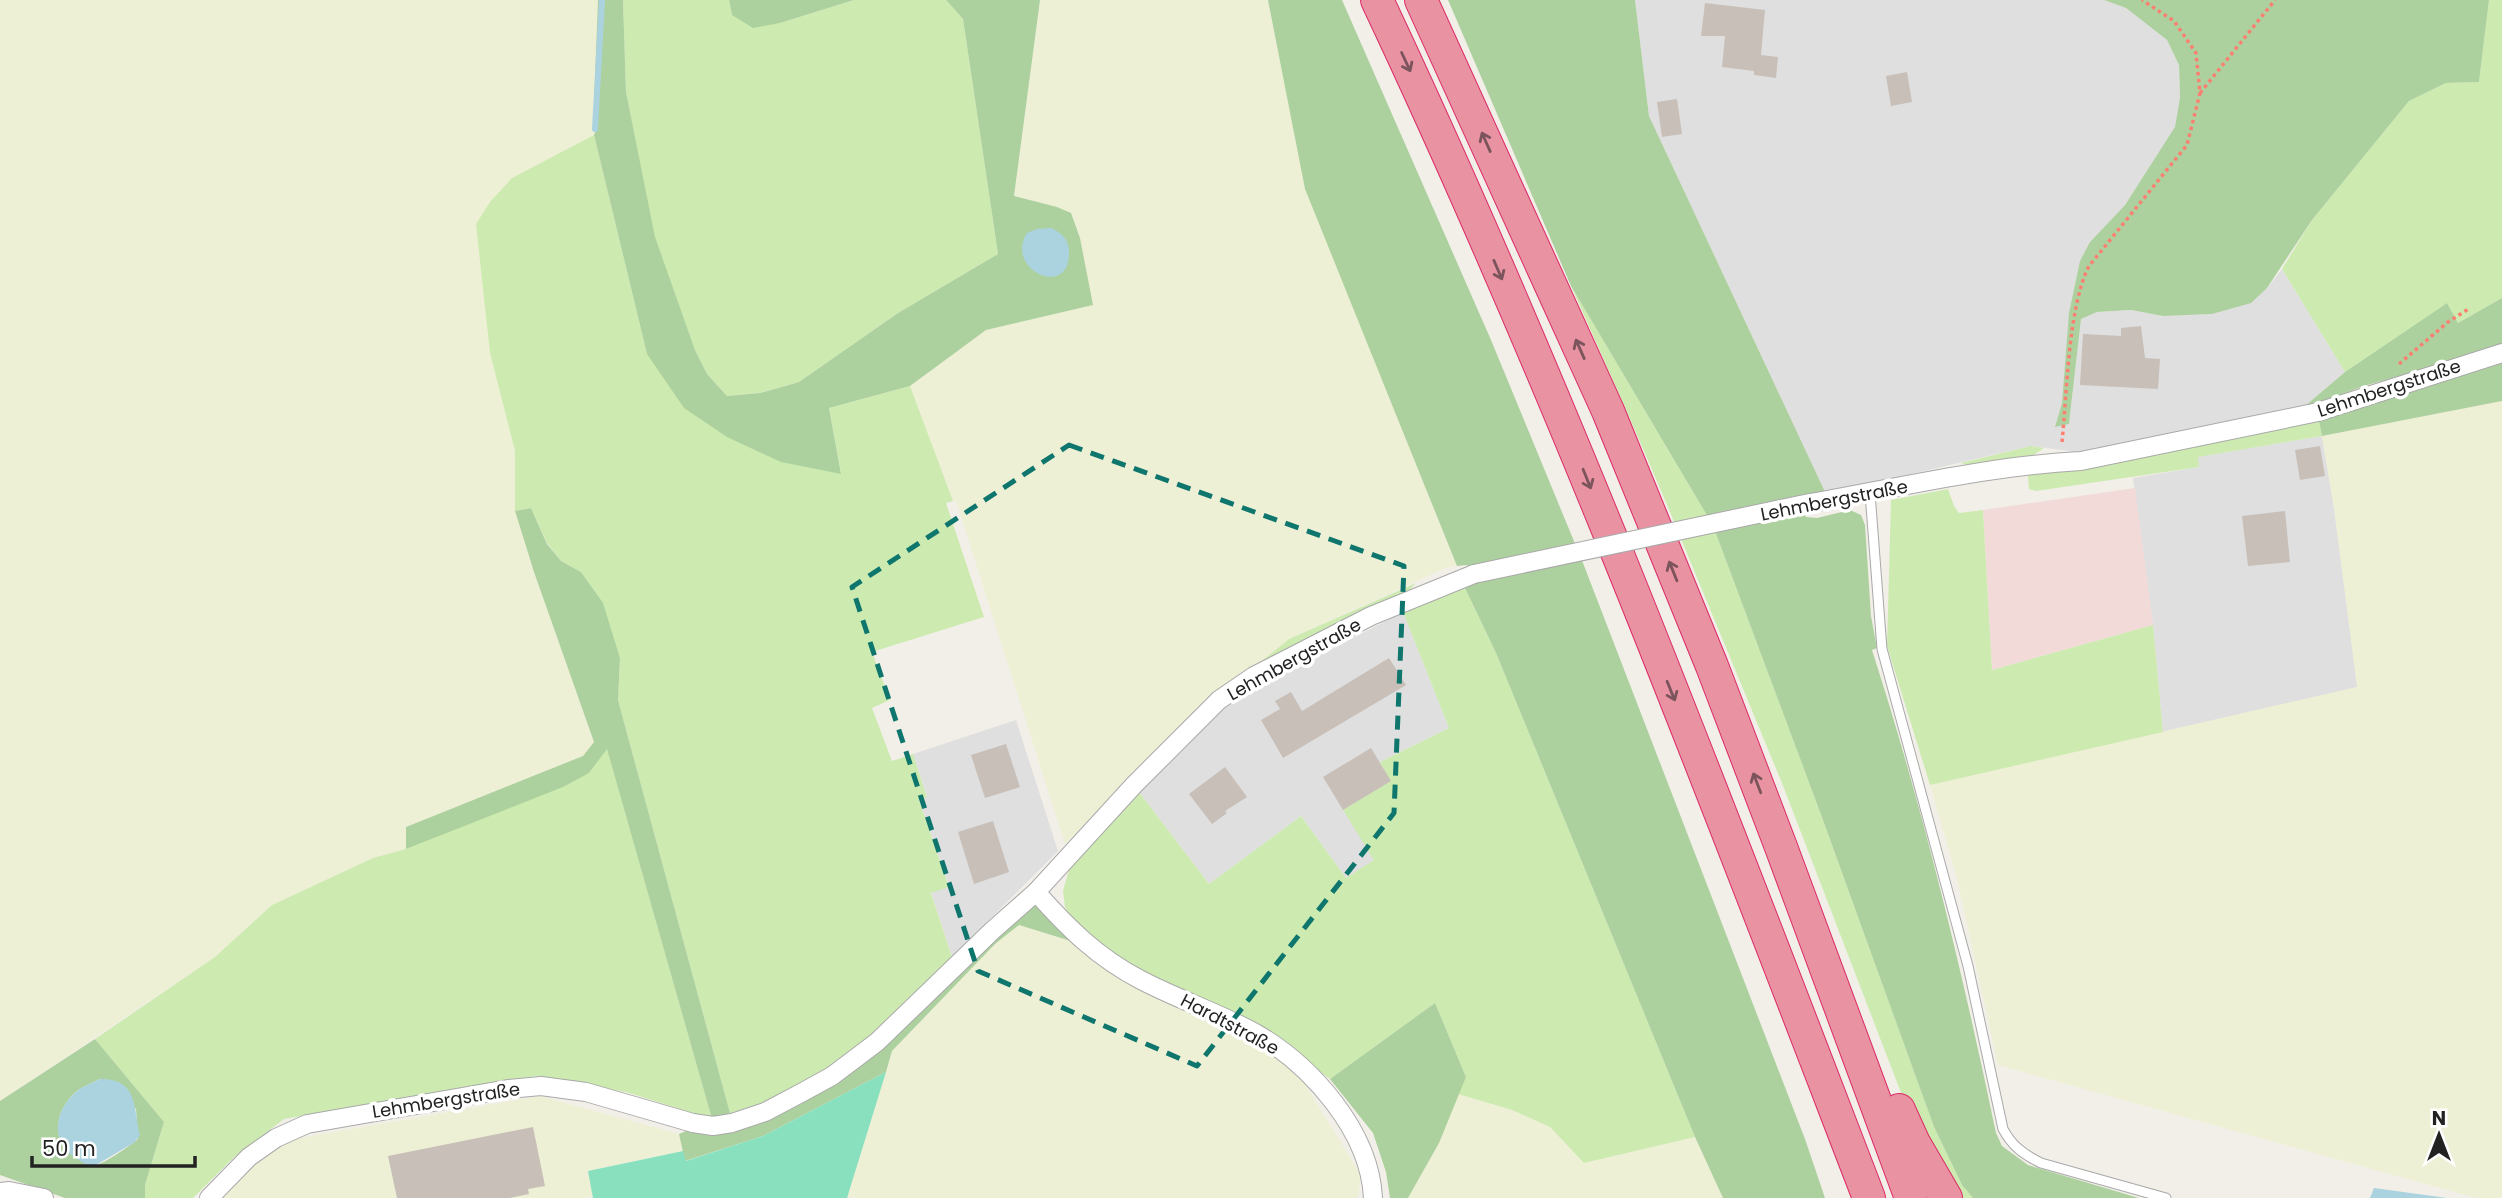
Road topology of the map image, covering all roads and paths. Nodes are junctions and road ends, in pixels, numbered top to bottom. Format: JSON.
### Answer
{"nodes":[{"id":1,"x":1377,"y":0,"type":"edge"},
{"id":2,"x":1421,"y":0,"type":"edge"},
{"id":3,"x":2142,"y":0,"type":"edge"},
{"id":4,"x":2275,"y":0,"type":"edge"},
{"id":5,"x":2200,"y":93,"type":"junction"},
{"id":6,"x":2470,"y":308,"type":"dead end"},
{"id":7,"x":2502,"y":353,"type":"edge"},
{"id":8,"x":2376,"y":393,"type":"junction"},
{"id":9,"x":2062,"y":444,"type":"dead end"},
{"id":10,"x":1870,"y":493,"type":"junction"},
{"id":11,"x":1782,"y":847,"type":"junction"},
{"id":12,"x":1036,"y":892,"type":"junction"},
{"id":13,"x":0,"y":1192,"type":"edge"},
{"id":14,"x":44,"y":1198,"type":"edge"},
{"id":15,"x":209,"y":1198,"type":"edge"},
{"id":16,"x":1373,"y":1198,"type":"edge"},
{"id":17,"x":1869,"y":1198,"type":"edge"},
{"id":18,"x":1911,"y":1198,"type":"edge"},
{"id":19,"x":1946,"y":1198,"type":"edge"},
{"id":20,"x":2165,"y":1198,"type":"edge"}],
"edges":[{"from":1,"to":17,"type":"highway","one_way":true},
{"from":11,"to":2,"type":"highway","one_way":true},
{"from":3,"to":5,"type":"path"},
{"from":4,"to":5,"type":"path"},
{"from":5,"to":9,"type":"path"},
{"from":6,"to":8,"type":"path"},
{"from":7,"to":8,"type":"street","name":"Lehmbergstraße"},
{"from":8,"to":10,"type":"street","name":"Lehmbergstraße"},
{"from":10,"to":12,"type":"street","name":"Lehmbergstraße","bridge":true},
{"from":10,"to":20,"type":"lane"},
{"from":11,"to":18,"type":"highway"},
{"from":11,"to":19,"type":"highway"},
{"from":12,"to":15,"type":"street","name":"Lehmbergstraße"},
{"from":12,"to":16,"type":"street","name":"Hardtstraße"},
{"from":13,"to":14,"type":"street"}]}
